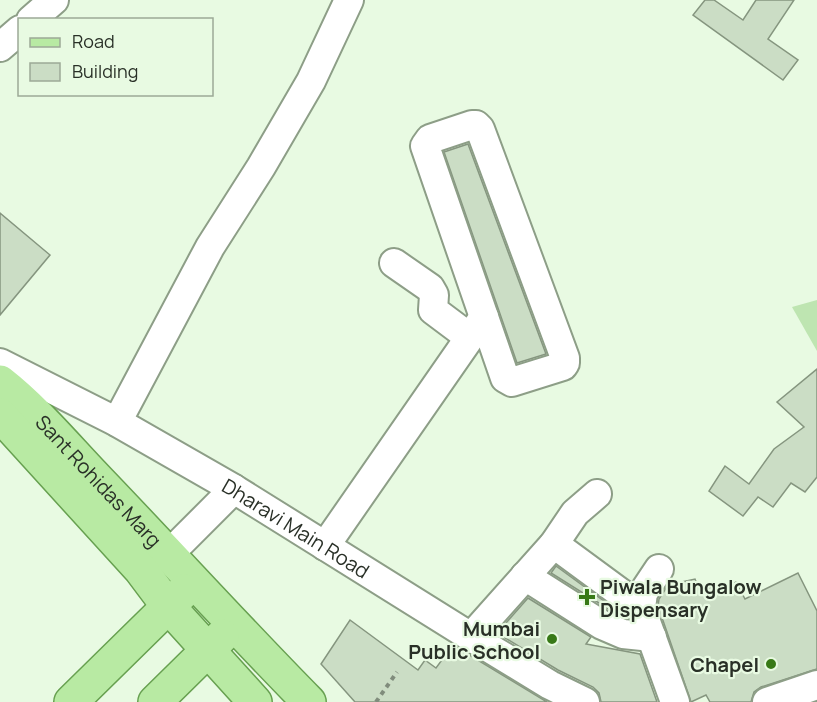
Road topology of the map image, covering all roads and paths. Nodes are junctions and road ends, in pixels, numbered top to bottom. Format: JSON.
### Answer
{"nodes":[{"id":1,"x":54,"y":0,"type":"edge"},
{"id":2,"x":349,"y":0,"type":"edge"},
{"id":3,"x":33,"y":18,"type":"edge"},
{"id":4,"x":18,"y":32,"type":"edge"},
{"id":5,"x":0,"y":47,"type":"edge"},
{"id":6,"x":394,"y":263,"type":"dead end"},
{"id":7,"x":476,"y":327,"type":"junction"},
{"id":8,"x":0,"y":363,"type":"edge"},
{"id":9,"x":0,"y":382,"type":"edge"},
{"id":10,"x":0,"y":415,"type":"edge"},
{"id":11,"x":117,"y":422,"type":"junction"},
{"id":12,"x":234,"y":489,"type":"junction"},
{"id":13,"x":597,"y":494,"type":"dead end"},
{"id":14,"x":554,"y":544,"type":"junction"},
{"id":15,"x":325,"y":546,"type":"junction"},
{"id":16,"x":170,"y":554,"type":"junction"},
{"id":17,"x":659,"y":569,"type":"dead end"},
{"id":18,"x":525,"y":576,"type":"junction"},
{"id":19,"x":194,"y":582,"type":"junction"},
{"id":20,"x":168,"y":606,"type":"junction"},
{"id":21,"x":641,"y":608,"type":"junction"},
{"id":22,"x":233,"y":626,"type":"junction"},
{"id":23,"x":471,"y":637,"type":"junction"},
{"id":24,"x":652,"y":637,"type":"junction"},
{"id":25,"x":207,"y":650,"type":"junction"},
{"id":26,"x":397,"y":672,"type":"dead end"},
{"id":27,"x":817,"y":685,"type":"edge"},
{"id":28,"x":71,"y":702,"type":"edge"},
{"id":29,"x":155,"y":702,"type":"edge"},
{"id":30,"x":255,"y":702,"type":"edge"},
{"id":31,"x":309,"y":702,"type":"edge"},
{"id":32,"x":376,"y":702,"type":"edge"},
{"id":33,"x":585,"y":702,"type":"edge"},
{"id":34,"x":675,"y":702,"type":"edge"},
{"id":35,"x":767,"y":702,"type":"edge"}],
"edges":[{"from":1,"to":3,"type":"street"},
{"from":2,"to":11,"type":"street"},
{"from":4,"to":5,"type":"street"},
{"from":6,"to":7,"type":"street"},
{"from":7,"to":7,"type":"street"},
{"from":7,"to":15,"type":"street"},
{"from":8,"to":11,"type":"street","name":"Dharavi Main Road"},
{"from":9,"to":16,"type":"main road","name":"Sant Rohidas Marg"},
{"from":10,"to":20,"type":"main road","name":"Sant Rohidas Marg"},
{"from":11,"to":12,"type":"street","name":"Dharavi Main Road"},
{"from":12,"to":15,"type":"street","name":"Dharavi Main Road"},
{"from":12,"to":16,"type":"street"},
{"from":13,"to":14,"type":"street"},
{"from":14,"to":18,"type":"street"},
{"from":14,"to":21,"type":"street"},
{"from":15,"to":23,"type":"street","name":"Dharavi Main Road"},
{"from":16,"to":19,"type":"main road","name":"Sant Rohidas Marg"},
{"from":17,"to":21,"type":"street"},
{"from":18,"to":23,"type":"street"},
{"from":18,"to":24,"type":"street"},
{"from":19,"to":20,"type":"main road"},
{"from":19,"to":22,"type":"main road","name":"Sant Rohidas Marg"},
{"from":20,"to":25,"type":"main road","name":"Sant Rohidas Marg"},
{"from":20,"to":28,"type":"main road"},
{"from":21,"to":24,"type":"street"},
{"from":22,"to":25,"type":"main road"},
{"from":22,"to":31,"type":"main road","name":"Sant Rohidas Marg"},
{"from":23,"to":33,"type":"street","name":"Dharavi Main Road"},
{"from":24,"to":34,"type":"street"},
{"from":25,"to":29,"type":"main road"},
{"from":25,"to":30,"type":"main road","name":"Sant Rohidas Marg"},
{"from":26,"to":32,"type":"path"},
{"from":27,"to":35,"type":"street"}]}
